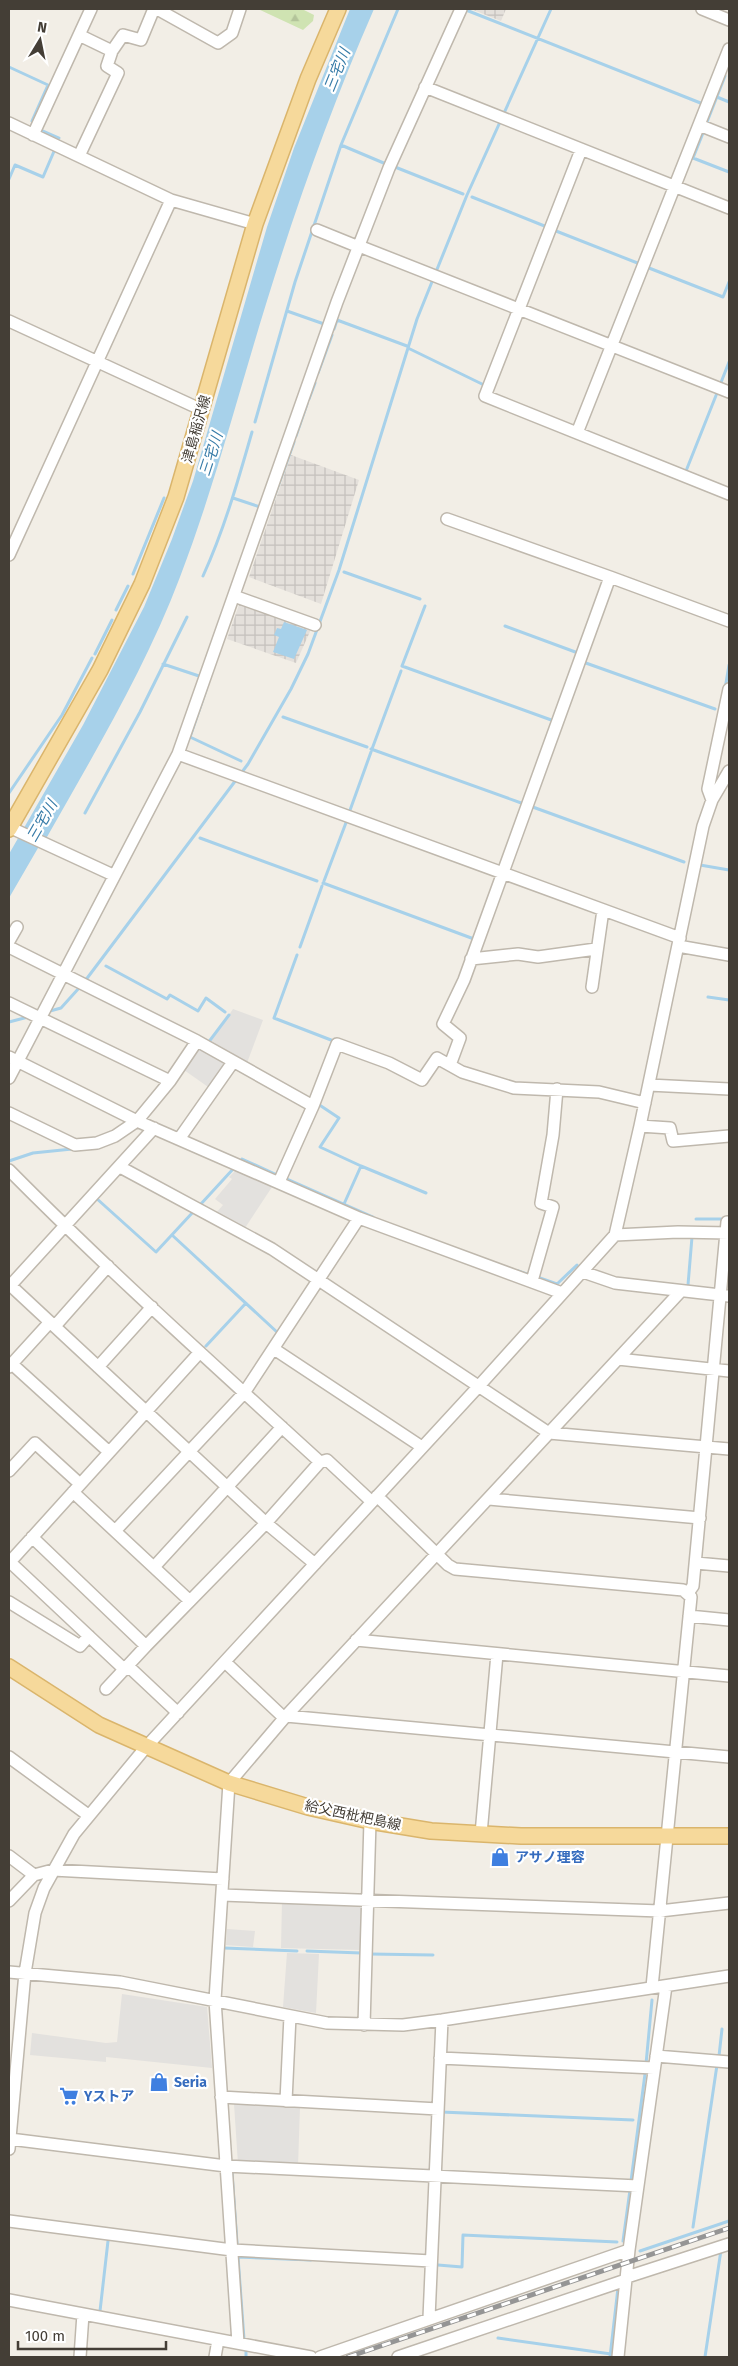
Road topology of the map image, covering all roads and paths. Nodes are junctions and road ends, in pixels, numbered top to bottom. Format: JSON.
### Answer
{"nodes":[{"id":1,"x":90,"y":9,"type":"edge"},
{"id":2,"x":240,"y":9,"type":"edge"},
{"id":3,"x":338,"y":9,"type":"edge"},
{"id":4,"x":461,"y":9,"type":"edge"},
{"id":5,"x":702,"y":9,"type":"edge"},
{"id":6,"x":729,"y":20,"type":"edge"},
{"id":7,"x":79,"y":35,"type":"junction"},
{"id":8,"x":729,"y":49,"type":"edge"},
{"id":9,"x":112,"y":51,"type":"junction"},
{"id":10,"x":726,"y":65,"type":"edge"},
{"id":11,"x":425,"y":87,"type":"junction"},
{"id":12,"x":9,"y":123,"type":"edge"},
{"id":13,"x":700,"y":125,"type":"junction"},
{"id":14,"x":34,"y":135,"type":"junction"},
{"id":15,"x":729,"y":137,"type":"edge"},
{"id":16,"x":581,"y":150,"type":"junction"},
{"id":17,"x":79,"y":156,"type":"junction"},
{"id":18,"x":675,"y":187,"type":"junction"},
{"id":19,"x":171,"y":200,"type":"junction"},
{"id":20,"x":729,"y":208,"type":"edge"},
{"id":21,"x":255,"y":224,"type":"junction"},
{"id":22,"x":317,"y":230,"type":"dead end"},
{"id":23,"x":359,"y":246,"type":"junction"},
{"id":24,"x":520,"y":310,"type":"junction"},
{"id":25,"x":9,"y":321,"type":"edge"},
{"id":26,"x":613,"y":346,"type":"junction"},
{"id":27,"x":97,"y":361,"type":"junction"},
{"id":28,"x":729,"y":392,"type":"edge"},
{"id":29,"x":200,"y":409,"type":"junction"},
{"id":30,"x":578,"y":433,"type":"junction"},
{"id":31,"x":729,"y":494,"type":"edge"},
{"id":32,"x":447,"y":519,"type":"dead end"},
{"id":33,"x":9,"y":555,"type":"edge"},
{"id":34,"x":610,"y":578,"type":"junction"},
{"id":35,"x":234,"y":596,"type":"junction"},
{"id":36,"x":729,"y":621,"type":"edge"},
{"id":37,"x":315,"y":625,"type":"dead end"},
{"id":38,"x":729,"y":689,"type":"edge"},
{"id":39,"x":178,"y":754,"type":"junction"},
{"id":40,"x":729,"y":771,"type":"edge"},
{"id":41,"x":720,"y":794,"type":"edge"},
{"id":42,"x":11,"y":828,"type":"edge"},
{"id":43,"x":502,"y":873,"type":"junction"},
{"id":44,"x":113,"y":875,"type":"junction"},
{"id":45,"x":603,"y":910,"type":"junction"},
{"id":46,"x":17,"y":927,"type":"dead end"},
{"id":47,"x":9,"y":941,"type":"edge"},
{"id":48,"x":679,"y":942,"type":"junction"},
{"id":49,"x":9,"y":947,"type":"edge"},
{"id":50,"x":596,"y":949,"type":"junction"},
{"id":51,"x":729,"y":955,"type":"edge"},
{"id":52,"x":471,"y":959,"type":"junction"},
{"id":53,"x":64,"y":975,"type":"junction"},
{"id":54,"x":592,"y":987,"type":"dead end"},
{"id":55,"x":9,"y":1003,"type":"edge"},
{"id":56,"x":40,"y":1019,"type":"junction"},
{"id":57,"x":197,"y":1041,"type":"junction"},
{"id":58,"x":13,"y":1060,"type":"edge"},
{"id":59,"x":233,"y":1062,"type":"junction"},
{"id":60,"x":450,"y":1065,"type":"junction"},
{"id":61,"x":9,"y":1078,"type":"edge"},
{"id":62,"x":170,"y":1081,"type":"junction"},
{"id":63,"x":649,"y":1084,"type":"junction"},
{"id":64,"x":729,"y":1089,"type":"edge"},
{"id":65,"x":557,"y":1090,"type":"junction"},
{"id":66,"x":645,"y":1103,"type":"junction"},
{"id":67,"x":313,"y":1106,"type":"junction"},
{"id":68,"x":9,"y":1113,"type":"edge"},
{"id":69,"x":137,"y":1121,"type":"junction"},
{"id":70,"x":640,"y":1126,"type":"junction"},
{"id":71,"x":154,"y":1128,"type":"junction"},
{"id":72,"x":729,"y":1136,"type":"edge"},
{"id":73,"x":179,"y":1139,"type":"junction"},
{"id":74,"x":120,"y":1167,"type":"junction"},
{"id":75,"x":9,"y":1170,"type":"edge"},
{"id":76,"x":279,"y":1182,"type":"junction"},
{"id":77,"x":359,"y":1218,"type":"junction"},
{"id":78,"x":64,"y":1226,"type":"junction"},
{"id":79,"x":727,"y":1230,"type":"edge"},
{"id":80,"x":615,"y":1235,"type":"junction"},
{"id":81,"x":108,"y":1266,"type":"junction"},
{"id":82,"x":583,"y":1272,"type":"junction"},
{"id":83,"x":318,"y":1280,"type":"junction"},
{"id":84,"x":532,"y":1281,"type":"junction"},
{"id":85,"x":9,"y":1285,"type":"edge"},
{"id":86,"x":681,"y":1290,"type":"junction"},
{"id":87,"x":562,"y":1293,"type":"junction"},
{"id":88,"x":724,"y":1295,"type":"edge"},
{"id":89,"x":152,"y":1307,"type":"junction"},
{"id":90,"x":52,"y":1324,"type":"junction"},
{"id":91,"x":274,"y":1349,"type":"junction"},
{"id":92,"x":200,"y":1352,"type":"junction"},
{"id":93,"x":618,"y":1359,"type":"junction"},
{"id":94,"x":10,"y":1366,"type":"edge"},
{"id":95,"x":98,"y":1367,"type":"junction"},
{"id":96,"x":713,"y":1369,"type":"junction"},
{"id":97,"x":729,"y":1371,"type":"edge"},
{"id":98,"x":478,"y":1387,"type":"junction"},
{"id":99,"x":244,"y":1393,"type":"junction"},
{"id":100,"x":146,"y":1412,"type":"junction"},
{"id":101,"x":282,"y":1428,"type":"junction"},
{"id":102,"x":549,"y":1433,"type":"junction"},
{"id":103,"x":422,"y":1447,"type":"junction"},
{"id":104,"x":706,"y":1448,"type":"junction"},
{"id":105,"x":729,"y":1449,"type":"edge"},
{"id":106,"x":188,"y":1451,"type":"junction"},
{"id":107,"x":109,"y":1452,"type":"junction"},
{"id":108,"x":320,"y":1462,"type":"junction"},
{"id":109,"x":9,"y":1471,"type":"edge"},
{"id":110,"x":227,"y":1486,"type":"junction"},
{"id":111,"x":77,"y":1488,"type":"junction"},
{"id":112,"x":489,"y":1498,"type":"junction"},
{"id":113,"x":374,"y":1499,"type":"junction"},
{"id":114,"x":700,"y":1518,"type":"junction"},
{"id":115,"x":266,"y":1522,"type":"junction"},
{"id":116,"x":115,"y":1531,"type":"junction"},
{"id":117,"x":32,"y":1537,"type":"junction"},
{"id":118,"x":436,"y":1554,"type":"junction"},
{"id":119,"x":10,"y":1560,"type":"edge"},
{"id":120,"x":696,"y":1563,"type":"junction"},
{"id":121,"x":315,"y":1564,"type":"junction"},
{"id":122,"x":729,"y":1566,"type":"edge"},
{"id":123,"x":154,"y":1567,"type":"junction"},
{"id":124,"x":688,"y":1593,"type":"junction"},
{"id":125,"x":190,"y":1601,"type":"junction"},
{"id":126,"x":9,"y":1602,"type":"edge"},
{"id":127,"x":689,"y":1616,"type":"junction"},
{"id":128,"x":729,"y":1620,"type":"edge"},
{"id":129,"x":89,"y":1636,"type":"junction"},
{"id":130,"x":356,"y":1640,"type":"junction"},
{"id":131,"x":146,"y":1646,"type":"junction"},
{"id":132,"x":496,"y":1654,"type":"junction"},
{"id":133,"x":224,"y":1662,"type":"junction"},
{"id":134,"x":9,"y":1667,"type":"edge"},
{"id":135,"x":126,"y":1668,"type":"junction"},
{"id":136,"x":684,"y":1672,"type":"junction"},
{"id":137,"x":729,"y":1676,"type":"edge"},
{"id":138,"x":106,"y":1689,"type":"dead end"},
{"id":139,"x":178,"y":1713,"type":"junction"},
{"id":140,"x":286,"y":1716,"type":"junction"},
{"id":141,"x":490,"y":1736,"type":"junction"},
{"id":142,"x":146,"y":1747,"type":"junction"},
{"id":143,"x":675,"y":1752,"type":"junction"},
{"id":144,"x":9,"y":1757,"type":"edge"},
{"id":145,"x":729,"y":1757,"type":"edge"},
{"id":146,"x":229,"y":1783,"type":"junction"},
{"id":147,"x":88,"y":1815,"type":"junction"},
{"id":148,"x":370,"y":1821,"type":"junction"},
{"id":149,"x":482,"y":1834,"type":"junction"},
{"id":150,"x":667,"y":1836,"type":"junction"},
{"id":151,"x":729,"y":1836,"type":"edge"},
{"id":152,"x":9,"y":1856,"type":"edge"},
{"id":153,"x":53,"y":1870,"type":"junction"},
{"id":154,"x":34,"y":1875,"type":"junction"},
{"id":155,"x":223,"y":1879,"type":"junction"},
{"id":156,"x":222,"y":1894,"type":"junction"},
{"id":157,"x":366,"y":1899,"type":"junction"},
{"id":158,"x":9,"y":1902,"type":"edge"},
{"id":159,"x":729,"y":1903,"type":"edge"},
{"id":160,"x":660,"y":1911,"type":"junction"},
{"id":161,"x":9,"y":1972,"type":"edge"},
{"id":162,"x":25,"y":1973,"type":"junction"},
{"id":163,"x":729,"y":1976,"type":"edge"},
{"id":164,"x":666,"y":1986,"type":"junction"},
{"id":165,"x":652,"y":1988,"type":"junction"},
{"id":166,"x":215,"y":2000,"type":"junction"},
{"id":167,"x":290,"y":2016,"type":"junction"},
{"id":168,"x":442,"y":2020,"type":"junction"},
{"id":169,"x":364,"y":2025,"type":"junction"},
{"id":170,"x":440,"y":2058,"type":"junction"},
{"id":171,"x":655,"y":2062,"type":"junction"},
{"id":172,"x":729,"y":2062,"type":"edge"},
{"id":173,"x":221,"y":2097,"type":"junction"},
{"id":174,"x":286,"y":2101,"type":"junction"},
{"id":175,"x":438,"y":2109,"type":"junction"},
{"id":176,"x":9,"y":2144,"type":"edge"},
{"id":177,"x":226,"y":2166,"type":"junction"},
{"id":178,"x":435,"y":2177,"type":"junction"},
{"id":179,"x":638,"y":2186,"type":"junction"},
{"id":180,"x":9,"y":2221,"type":"edge"},
{"id":181,"x":729,"y":2244,"type":"edge"},
{"id":182,"x":232,"y":2250,"type":"junction"},
{"id":183,"x":630,"y":2250,"type":"junction"},
{"id":184,"x":431,"y":2261,"type":"junction"},
{"id":185,"x":626,"y":2279,"type":"junction"},
{"id":186,"x":9,"y":2300,"type":"edge"},
{"id":187,"x":84,"y":2314,"type":"junction"},
{"id":188,"x":428,"y":2318,"type":"junction"},
{"id":189,"x":218,"y":2340,"type":"junction"},
{"id":190,"x":238,"y":2344,"type":"junction"},
{"id":191,"x":80,"y":2357,"type":"edge"},
{"id":192,"x":215,"y":2357,"type":"edge"},
{"id":193,"x":311,"y":2357,"type":"edge"},
{"id":194,"x":320,"y":2357,"type":"edge"},
{"id":195,"x":398,"y":2357,"type":"edge"},
{"id":196,"x":618,"y":2357,"type":"edge"}],
"edges":[{"from":1,"to":7,"type":"street"},
{"from":2,"to":9,"type":"street"},
{"from":3,"to":21,"type":"main road","name":"津島稲沢線"},
{"from":4,"to":11,"type":"street"},
{"from":5,"to":6,"type":"street"},
{"from":7,"to":9,"type":"street"},
{"from":7,"to":14,"type":"street"},
{"from":8,"to":10,"type":"street"},
{"from":9,"to":17,"type":"street"},
{"from":10,"to":13,"type":"street"},
{"from":11,"to":16,"type":"street"},
{"from":11,"to":23,"type":"street"},
{"from":12,"to":14,"type":"street"},
{"from":13,"to":15,"type":"street"},
{"from":13,"to":18,"type":"street"},
{"from":14,"to":17,"type":"street"},
{"from":16,"to":18,"type":"street"},
{"from":16,"to":24,"type":"street"},
{"from":17,"to":19,"type":"street"},
{"from":18,"to":20,"type":"street"},
{"from":18,"to":26,"type":"street"},
{"from":19,"to":21,"type":"street"},
{"from":19,"to":27,"type":"street"},
{"from":21,"to":29,"type":"main road","name":"津島稲沢線"},
{"from":22,"to":23,"type":"street"},
{"from":23,"to":24,"type":"street"},
{"from":23,"to":35,"type":"street"},
{"from":24,"to":26,"type":"street"},
{"from":24,"to":30,"type":"street"},
{"from":25,"to":27,"type":"street"},
{"from":26,"to":28,"type":"street"},
{"from":26,"to":30,"type":"street"},
{"from":27,"to":29,"type":"street"},
{"from":27,"to":33,"type":"street"},
{"from":29,"to":42,"type":"main road","name":"津島稲沢線"},
{"from":30,"to":31,"type":"street"},
{"from":32,"to":34,"type":"street"},
{"from":34,"to":36,"type":"street"},
{"from":34,"to":43,"type":"street"},
{"from":35,"to":37,"type":"street"},
{"from":35,"to":39,"type":"street"},
{"from":38,"to":41,"type":"street"},
{"from":39,"to":43,"type":"street"},
{"from":39,"to":44,"type":"street"},
{"from":40,"to":41,"type":"street"},
{"from":41,"to":48,"type":"street"},
{"from":42,"to":44,"type":"street"},
{"from":43,"to":45,"type":"street"},
{"from":43,"to":52,"type":"street"},
{"from":44,"to":53,"type":"street"},
{"from":45,"to":48,"type":"street"},
{"from":45,"to":50,"type":"street"},
{"from":46,"to":47,"type":"street"},
{"from":48,"to":51,"type":"street"},
{"from":48,"to":63,"type":"street"},
{"from":49,"to":53,"type":"street"},
{"from":50,"to":52,"type":"street"},
{"from":50,"to":54,"type":"street"},
{"from":52,"to":60,"type":"street"},
{"from":53,"to":56,"type":"street"},
{"from":53,"to":57,"type":"street"},
{"from":55,"to":56,"type":"street"},
{"from":56,"to":58,"type":"street"},
{"from":56,"to":62,"type":"street"},
{"from":57,"to":59,"type":"street"},
{"from":57,"to":62,"type":"street"},
{"from":58,"to":61,"type":"street"},
{"from":58,"to":69,"type":"street"},
{"from":59,"to":67,"type":"street"},
{"from":59,"to":73,"type":"street"},
{"from":60,"to":65,"type":"street"},
{"from":60,"to":67,"type":"street"},
{"from":62,"to":69,"type":"street"},
{"from":63,"to":64,"type":"street"},
{"from":63,"to":66,"type":"street"},
{"from":65,"to":66,"type":"street"},
{"from":65,"to":84,"type":"street"},
{"from":66,"to":70,"type":"street"},
{"from":67,"to":76,"type":"street"},
{"from":68,"to":69,"type":"street"},
{"from":69,"to":71,"type":"street"},
{"from":70,"to":72,"type":"street"},
{"from":70,"to":80,"type":"street"},
{"from":71,"to":73,"type":"street"},
{"from":71,"to":74,"type":"street"},
{"from":73,"to":76,"type":"street"},
{"from":74,"to":78,"type":"street"},
{"from":74,"to":83,"type":"street"},
{"from":75,"to":78,"type":"street"},
{"from":76,"to":77,"type":"street"},
{"from":77,"to":83,"type":"street"},
{"from":77,"to":84,"type":"street"},
{"from":78,"to":81,"type":"street"},
{"from":78,"to":85,"type":"street"},
{"from":79,"to":80,"type":"street"},
{"from":79,"to":88,"type":"street"},
{"from":80,"to":82,"type":"street"},
{"from":81,"to":89,"type":"street"},
{"from":81,"to":90,"type":"street"},
{"from":82,"to":86,"type":"street"},
{"from":82,"to":87,"type":"street"},
{"from":83,"to":91,"type":"street"},
{"from":83,"to":98,"type":"street"},
{"from":84,"to":87,"type":"street"},
{"from":85,"to":90,"type":"street"},
{"from":86,"to":88,"type":"street"},
{"from":86,"to":93,"type":"street"},
{"from":87,"to":98,"type":"street"},
{"from":88,"to":96,"type":"street"},
{"from":89,"to":92,"type":"street"},
{"from":89,"to":95,"type":"street"},
{"from":90,"to":94,"type":"street"},
{"from":90,"to":95,"type":"street"},
{"from":91,"to":99,"type":"street"},
{"from":91,"to":103,"type":"street"},
{"from":92,"to":99,"type":"street"},
{"from":92,"to":100,"type":"street"},
{"from":93,"to":96,"type":"street"},
{"from":93,"to":102,"type":"street"},
{"from":94,"to":107,"type":"street"},
{"from":95,"to":100,"type":"street"},
{"from":96,"to":97,"type":"street"},
{"from":96,"to":104,"type":"street"},
{"from":98,"to":102,"type":"street"},
{"from":98,"to":103,"type":"street"},
{"from":99,"to":101,"type":"street"},
{"from":99,"to":106,"type":"street"},
{"from":100,"to":106,"type":"street"},
{"from":100,"to":107,"type":"street"},
{"from":101,"to":108,"type":"street"},
{"from":101,"to":110,"type":"street"},
{"from":102,"to":104,"type":"street"},
{"from":102,"to":112,"type":"street"},
{"from":103,"to":113,"type":"street"},
{"from":104,"to":105,"type":"street"},
{"from":104,"to":114,"type":"street"},
{"from":106,"to":110,"type":"street"},
{"from":106,"to":116,"type":"street"},
{"from":107,"to":111,"type":"street"},
{"from":108,"to":113,"type":"street"},
{"from":108,"to":115,"type":"street"},
{"from":109,"to":111,"type":"street"},
{"from":110,"to":115,"type":"street"},
{"from":110,"to":123,"type":"street"},
{"from":111,"to":116,"type":"street"},
{"from":111,"to":117,"type":"street"},
{"from":112,"to":114,"type":"street"},
{"from":112,"to":118,"type":"street"},
{"from":113,"to":118,"type":"street"},
{"from":113,"to":121,"type":"street"},
{"from":114,"to":120,"type":"street"},
{"from":115,"to":121,"type":"street"},
{"from":115,"to":125,"type":"street"},
{"from":116,"to":123,"type":"street"},
{"from":117,"to":119,"type":"street"},
{"from":117,"to":131,"type":"street"},
{"from":118,"to":124,"type":"street"},
{"from":118,"to":130,"type":"street"},
{"from":119,"to":129,"type":"street"},
{"from":120,"to":122,"type":"street"},
{"from":120,"to":124,"type":"street"},
{"from":121,"to":133,"type":"street"},
{"from":123,"to":125,"type":"street"},
{"from":124,"to":127,"type":"street"},
{"from":125,"to":131,"type":"street"},
{"from":126,"to":129,"type":"street"},
{"from":127,"to":128,"type":"street"},
{"from":127,"to":136,"type":"street"},
{"from":129,"to":135,"type":"street"},
{"from":130,"to":132,"type":"street"},
{"from":130,"to":140,"type":"street"},
{"from":131,"to":135,"type":"street"},
{"from":132,"to":136,"type":"street"},
{"from":132,"to":141,"type":"street"},
{"from":133,"to":139,"type":"street"},
{"from":133,"to":140,"type":"street"},
{"from":134,"to":142,"type":"main road","name":"給父西枇杷島線"},
{"from":135,"to":138,"type":"street"},
{"from":135,"to":139,"type":"street"},
{"from":136,"to":137,"type":"street"},
{"from":136,"to":143,"type":"street"},
{"from":139,"to":142,"type":"street"},
{"from":140,"to":141,"type":"street"},
{"from":140,"to":146,"type":"street"},
{"from":141,"to":143,"type":"street"},
{"from":141,"to":149,"type":"street"},
{"from":142,"to":146,"type":"main road","name":"給父西枇杷島線"},
{"from":142,"to":147,"type":"street"},
{"from":143,"to":145,"type":"street"},
{"from":143,"to":150,"type":"street"},
{"from":144,"to":147,"type":"street"},
{"from":146,"to":148,"type":"main road","name":"給父西枇杷島線"},
{"from":146,"to":155,"type":"street"},
{"from":147,"to":153,"type":"street"},
{"from":148,"to":149,"type":"main road","name":"給父西枇杷島線"},
{"from":148,"to":157,"type":"street"},
{"from":149,"to":150,"type":"main road","name":"給父西枇杷島線"},
{"from":150,"to":151,"type":"main road","name":"給父西枇杷島線"},
{"from":150,"to":160,"type":"street"},
{"from":152,"to":154,"type":"street"},
{"from":153,"to":154,"type":"street"},
{"from":153,"to":155,"type":"street"},
{"from":153,"to":162,"type":"street"},
{"from":154,"to":158,"type":"street"},
{"from":155,"to":156,"type":"street"},
{"from":156,"to":157,"type":"street"},
{"from":156,"to":166,"type":"street"},
{"from":157,"to":160,"type":"street"},
{"from":157,"to":169,"type":"street"},
{"from":159,"to":160,"type":"street"},
{"from":160,"to":165,"type":"street"},
{"from":161,"to":162,"type":"street"},
{"from":162,"to":166,"type":"street"},
{"from":162,"to":176,"type":"street"},
{"from":163,"to":164,"type":"street"},
{"from":164,"to":165,"type":"street"},
{"from":164,"to":171,"type":"street"},
{"from":165,"to":168,"type":"street"},
{"from":166,"to":167,"type":"street"},
{"from":166,"to":173,"type":"street"},
{"from":167,"to":169,"type":"street"},
{"from":167,"to":174,"type":"street"},
{"from":168,"to":169,"type":"street"},
{"from":168,"to":170,"type":"street"},
{"from":170,"to":171,"type":"street"},
{"from":170,"to":175,"type":"street"},
{"from":171,"to":172,"type":"street"},
{"from":171,"to":179,"type":"street"},
{"from":173,"to":174,"type":"street"},
{"from":173,"to":177,"type":"street"},
{"from":174,"to":175,"type":"street"},
{"from":175,"to":178,"type":"street"},
{"from":176,"to":177,"type":"street"},
{"from":177,"to":178,"type":"street"},
{"from":177,"to":182,"type":"street"},
{"from":178,"to":179,"type":"street"},
{"from":178,"to":184,"type":"street"},
{"from":179,"to":183,"type":"street"},
{"from":180,"to":182,"type":"street"},
{"from":181,"to":185,"type":"street"},
{"from":182,"to":184,"type":"street"},
{"from":182,"to":190,"type":"street"},
{"from":183,"to":185,"type":"street"},
{"from":183,"to":188,"type":"street"},
{"from":184,"to":188,"type":"street"},
{"from":185,"to":195,"type":"street"},
{"from":185,"to":196,"type":"street"},
{"from":186,"to":187,"type":"street"},
{"from":187,"to":189,"type":"street"},
{"from":187,"to":191,"type":"street"},
{"from":188,"to":194,"type":"street"},
{"from":189,"to":190,"type":"street"},
{"from":189,"to":192,"type":"street"},
{"from":190,"to":193,"type":"street"}]}
